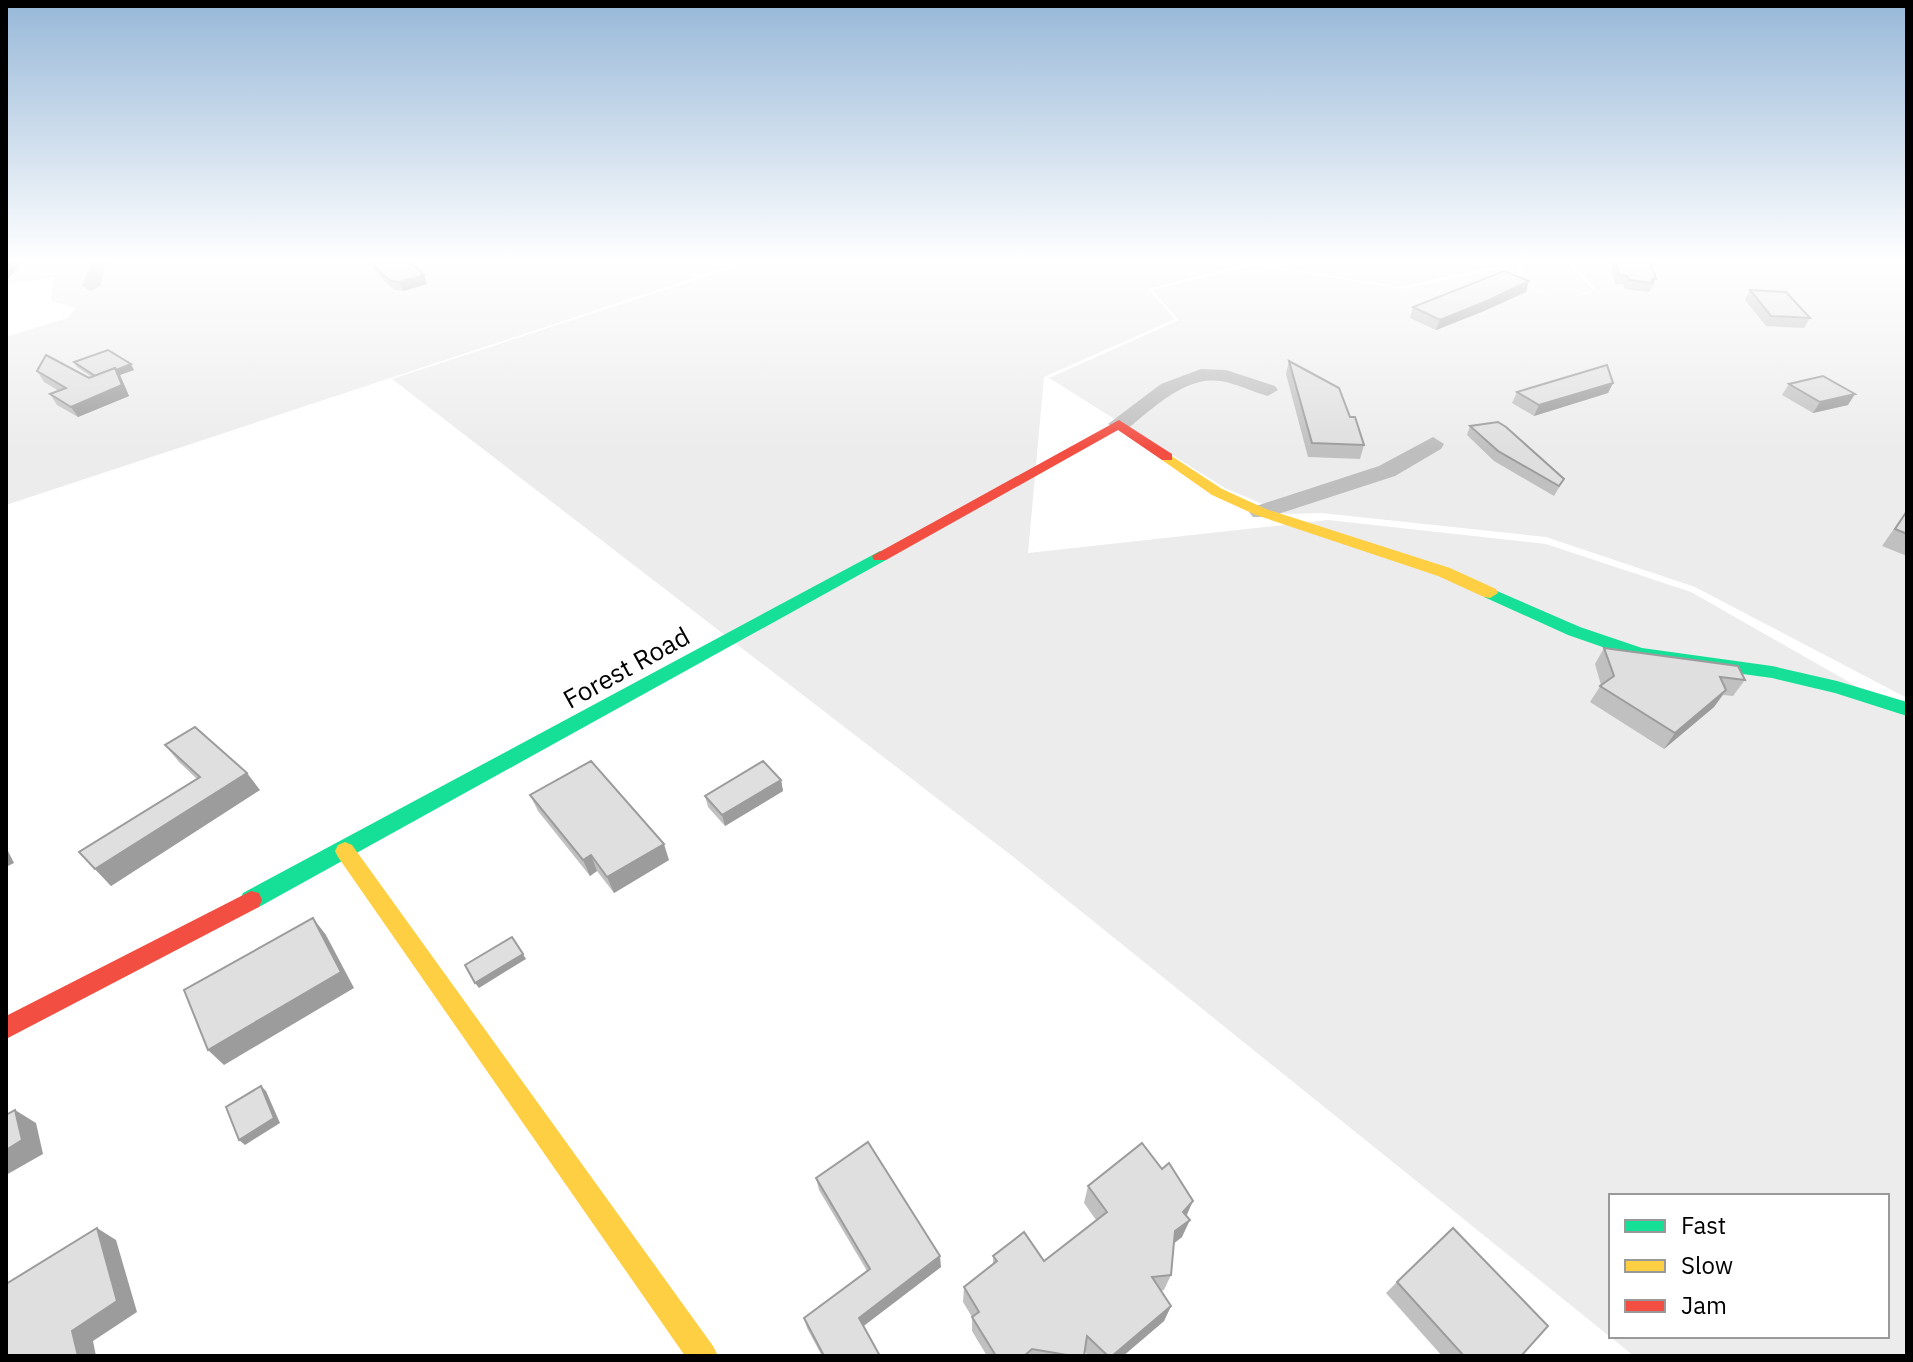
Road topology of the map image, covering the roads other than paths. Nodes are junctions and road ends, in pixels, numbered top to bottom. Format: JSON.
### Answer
{"nodes":[{"id":1,"x":1268,"y":390,"type":"dead end"},
{"id":2,"x":1119,"y":424,"type":"junction"},
{"id":3,"x":1433,"y":444,"type":"dead end"},
{"id":4,"x":1261,"y":512,"type":"junction"},
{"id":5,"x":1907,"y":709,"type":"edge"},
{"id":6,"x":345,"y":851,"type":"junction"},
{"id":7,"x":6,"y":1028,"type":"edge"},
{"id":8,"x":703,"y":1356,"type":"edge"}],
"edges":[{"from":1,"to":2,"type":"street"},
{"from":2,"to":4,"type":"street"},
{"from":2,"to":6,"type":"street","name":"Forest Road"},
{"from":3,"to":4,"type":"street"},
{"from":4,"to":5,"type":"street"},
{"from":6,"to":7,"type":"street","name":"Forest Road"},
{"from":6,"to":8,"type":"street"}]}
